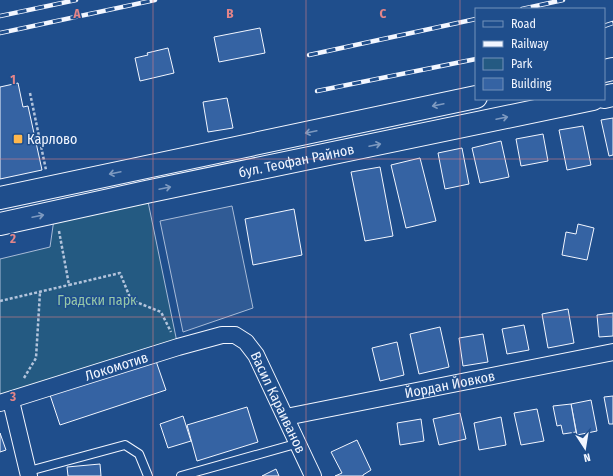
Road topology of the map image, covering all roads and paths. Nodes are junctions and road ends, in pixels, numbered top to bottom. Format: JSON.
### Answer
{"nodes":[{"id":1,"x":30,"y":93,"type":"dead end"},
{"id":2,"x":475,"y":97,"type":"edge"},
{"id":3,"x":588,"y":100,"type":"edge"},
{"id":4,"x":50,"y":187,"type":"junction"},
{"id":5,"x":0,"y":198,"type":"edge"},
{"id":6,"x":55,"y":212,"type":"junction"},
{"id":7,"x":0,"y":224,"type":"edge"},
{"id":8,"x":69,"y":285,"type":"junction"},
{"id":9,"x":40,"y":292,"type":"junction"},
{"id":10,"x":0,"y":301,"type":"edge"},
{"id":11,"x":235,"y":334,"type":"joint"},
{"id":12,"x":178,"y":347,"type":"junction"},
{"id":13,"x":613,"y":352,"type":"edge"},
{"id":14,"x":6,"y":402,"type":"edge"},
{"id":15,"x":286,"y":417,"type":"junction"},
{"id":16,"x":299,"y":443,"type":"junction"},
{"id":17,"x":29,"y":474,"type":"edge"},
{"id":18,"x":148,"y":476,"type":"edge"},
{"id":19,"x":181,"y":476,"type":"edge"},
{"id":20,"x":314,"y":476,"type":"edge"}],
"edges":[{"from":1,"to":4,"type":"path"},
{"from":2,"to":4,"type":"main road","name":"бул. Теофан Райнов","one_way":true},
{"from":6,"to":3,"type":"main road","name":"бул. Теофан Райнов","one_way":true},
{"from":4,"to":5,"type":"main road","name":"бул. Теофан Райнов"},
{"from":7,"to":6,"type":"main road","name":"бул. Теофан Райнов","one_way":true},
{"from":6,"to":8,"type":"path"},
{"from":8,"to":9,"type":"path"},
{"from":8,"to":12,"type":"path"},
{"from":9,"to":10,"type":"path"},
{"from":9,"to":14,"type":"path"},
{"from":11,"to":12,"type":"street","name":"Локомотив"},
{"from":11,"to":15,"type":"street","name":"Васил Караиванов"},
{"from":12,"to":14,"type":"street","name":"Локомотив"},
{"from":13,"to":15,"type":"street","name":"Йордан Йовков"},
{"from":14,"to":17,"type":"street"},
{"from":15,"to":16,"type":"street","name":"Васил Караиванов"},
{"from":16,"to":19,"type":"lane"},
{"from":16,"to":20,"type":"street","name":"Васил Караиванов"},
{"from":17,"to":18,"type":"lane"}]}
